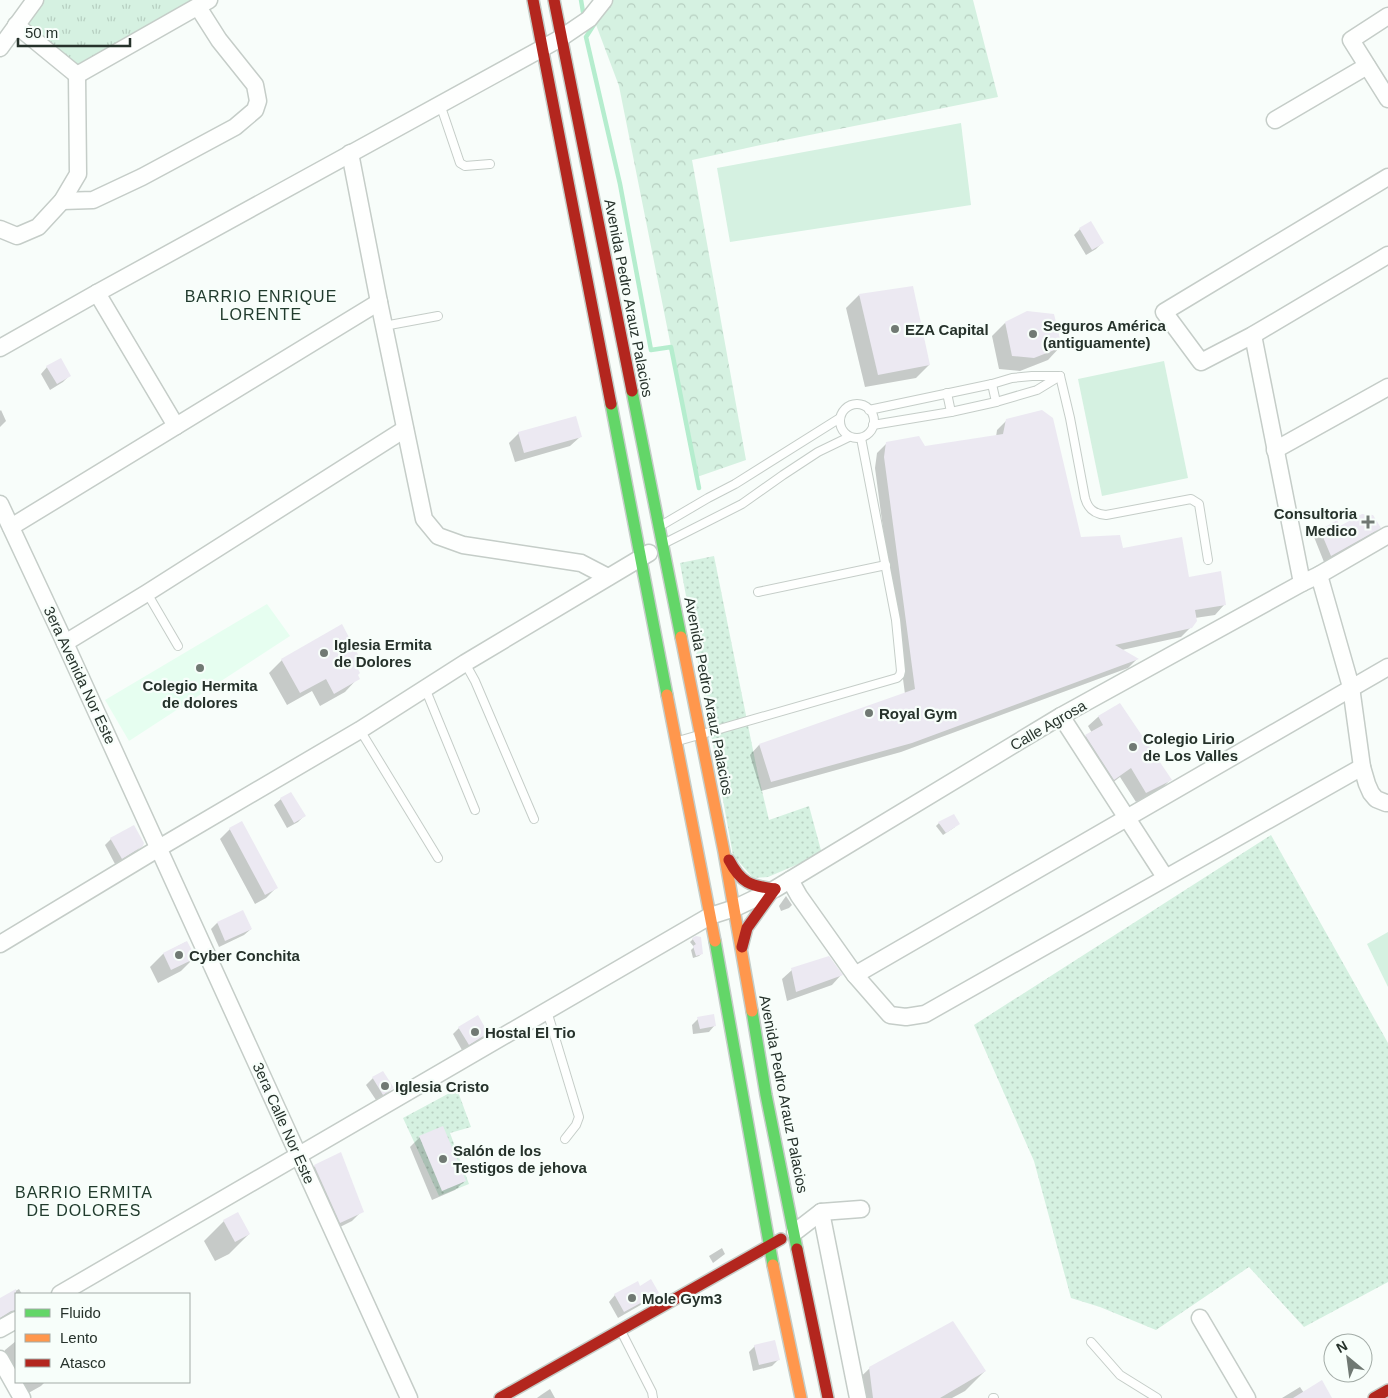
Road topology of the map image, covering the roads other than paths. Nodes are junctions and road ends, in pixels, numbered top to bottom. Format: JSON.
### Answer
{"nodes":[{"id":1,"x":35,"y":0,"type":"edge"},
{"id":2,"x":533,"y":0,"type":"edge"},
{"id":3,"x":554,"y":0,"type":"edge"},
{"id":4,"x":604,"y":0,"type":"edge"},
{"id":5,"x":204,"y":4,"type":"edge"},
{"id":6,"x":1388,"y":16,"type":"edge"},
{"id":7,"x":16,"y":25,"type":"junction"},
{"id":8,"x":561,"y":38,"type":"junction"},
{"id":9,"x":0,"y":48,"type":"edge"},
{"id":10,"x":543,"y":48,"type":"junction"},
{"id":11,"x":1368,"y":66,"type":"junction"},
{"id":12,"x":77,"y":75,"type":"junction"},
{"id":13,"x":1388,"y":99,"type":"edge"},
{"id":14,"x":440,"y":104,"type":"junction"},
{"id":15,"x":1275,"y":120,"type":"dead end"},
{"id":16,"x":350,"y":153,"type":"junction"},
{"id":17,"x":490,"y":164,"type":"dead end"},
{"id":18,"x":1388,"y":177,"type":"edge"},
{"id":19,"x":62,"y":202,"type":"junction"},
{"id":20,"x":597,"y":213,"type":"junction"},
{"id":21,"x":575,"y":215,"type":"junction"},
{"id":22,"x":0,"y":230,"type":"edge"},
{"id":23,"x":1388,"y":255,"type":"edge"},
{"id":24,"x":97,"y":293,"type":"junction"},
{"id":25,"x":378,"y":302,"type":"junction"},
{"id":26,"x":438,"y":316,"type":"dead end"},
{"id":27,"x":384,"y":326,"type":"junction"},
{"id":28,"x":1253,"y":335,"type":"junction"},
{"id":29,"x":0,"y":348,"type":"edge"},
{"id":30,"x":1060,"y":376,"type":"junction"},
{"id":31,"x":630,"y":380,"type":"junction"},
{"id":32,"x":992,"y":384,"type":"junction"},
{"id":33,"x":609,"y":385,"type":"junction"},
{"id":34,"x":1388,"y":386,"type":"edge"},
{"id":35,"x":947,"y":394,"type":"junction"},
{"id":36,"x":916,"y":400,"type":"junction"},
{"id":37,"x":996,"y":402,"type":"junction"},
{"id":38,"x":870,"y":410,"type":"junction"},
{"id":39,"x":951,"y":412,"type":"junction"},
{"id":40,"x":919,"y":417,"type":"junction"},
{"id":41,"x":840,"y":418,"type":"junction"},
{"id":42,"x":873,"y":425,"type":"junction"},
{"id":43,"x":176,"y":426,"type":"junction"},
{"id":44,"x":405,"y":430,"type":"junction"},
{"id":45,"x":849,"y":437,"type":"junction"},
{"id":46,"x":861,"y":438,"type":"junction"},
{"id":47,"x":1275,"y":450,"type":"junction"},
{"id":48,"x":0,"y":504,"type":"edge"},
{"id":49,"x":11,"y":527,"type":"junction"},
{"id":50,"x":656,"y":528,"type":"junction"},
{"id":51,"x":1388,"y":535,"type":"edge"},
{"id":52,"x":663,"y":544,"type":"junction"},
{"id":53,"x":640,"y":558,"type":"junction"},
{"id":54,"x":1208,"y":560,"type":"dead end"},
{"id":55,"x":886,"y":565,"type":"junction"},
{"id":56,"x":1319,"y":574,"type":"junction"},
{"id":57,"x":608,"y":577,"type":"junction"},
{"id":58,"x":1302,"y":583,"type":"junction"},
{"id":59,"x":758,"y":592,"type":"dead end"},
{"id":60,"x":147,"y":593,"type":"junction"},
{"id":61,"x":66,"y":643,"type":"junction"},
{"id":62,"x":178,"y":646,"type":"dead end"},
{"id":63,"x":465,"y":663,"type":"junction"},
{"id":64,"x":1388,"y":667,"type":"edge"},
{"id":65,"x":1351,"y":687,"type":"junction"},
{"id":66,"x":425,"y":688,"type":"junction"},
{"id":67,"x":1061,"y":716,"type":"junction"},
{"id":68,"x":360,"y":730,"type":"junction"},
{"id":69,"x":701,"y":734,"type":"junction"},
{"id":70,"x":676,"y":741,"type":"junction"},
{"id":71,"x":1362,"y":767,"type":"junction"},
{"id":72,"x":1388,"y":803,"type":"edge"},
{"id":73,"x":475,"y":810,"type":"dead end"},
{"id":74,"x":1127,"y":818,"type":"junction"},
{"id":75,"x":534,"y":819,"type":"dead end"},
{"id":76,"x":159,"y":848,"type":"junction"},
{"id":77,"x":724,"y":852,"type":"junction"},
{"id":78,"x":438,"y":858,"type":"dead end"},
{"id":79,"x":1165,"y":877,"type":"junction"},
{"id":80,"x":790,"y":880,"type":"junction"},
{"id":81,"x":775,"y":889,"type":"junction"},
{"id":82,"x":735,"y":908,"type":"junction"},
{"id":83,"x":710,"y":916,"type":"junction"},
{"id":84,"x":0,"y":944,"type":"edge"},
{"id":85,"x":742,"y":948,"type":"junction"},
{"id":86,"x":855,"y":975,"type":"junction"},
{"id":87,"x":547,"y":1011,"type":"junction"},
{"id":88,"x":766,"y":1095,"type":"junction"},
{"id":89,"x":742,"y":1098,"type":"junction"},
{"id":90,"x":566,"y":1138,"type":"dead end"},
{"id":91,"x":298,"y":1156,"type":"junction"},
{"id":92,"x":861,"y":1209,"type":"dead end"},
{"id":93,"x":821,"y":1212,"type":"junction"},
{"id":94,"x":795,"y":1232,"type":"junction"},
{"id":95,"x":769,"y":1245,"type":"junction"},
{"id":96,"x":62,"y":1293,"type":"edge"},
{"id":97,"x":1200,"y":1318,"type":"dead end"},
{"id":98,"x":15,"y":1321,"type":"edge"},
{"id":99,"x":0,"y":1329,"type":"edge"},
{"id":100,"x":620,"y":1329,"type":"junction"},
{"id":101,"x":1091,"y":1342,"type":"dead end"},
{"id":102,"x":0,"y":1359,"type":"edge"},
{"id":103,"x":1388,"y":1390,"type":"edge"},
{"id":104,"x":814,"y":1397,"type":"edge"},
{"id":105,"x":22,"y":1398,"type":"edge"},
{"id":106,"x":409,"y":1398,"type":"edge"},
{"id":107,"x":500,"y":1398,"type":"edge"},
{"id":108,"x":653,"y":1398,"type":"edge"},
{"id":109,"x":858,"y":1398,"type":"edge"},
{"id":110,"x":1157,"y":1398,"type":"edge"},
{"id":111,"x":1247,"y":1398,"type":"edge"},
{"id":112,"x":1374,"y":1398,"type":"edge"}],
"edges":[{"from":1,"to":7,"type":"street"},
{"from":2,"to":10,"type":"street","name":"Avenida Pedro Arauz Palacios"},
{"from":3,"to":8,"type":"street","name":"Avenida Pedro Arauz Palacios"},
{"from":4,"to":8,"type":"street"},
{"from":5,"to":12,"type":"street"},
{"from":5,"to":19,"type":"street"},
{"from":6,"to":11,"type":"street"},
{"from":7,"to":9,"type":"street"},
{"from":7,"to":12,"type":"street"},
{"from":8,"to":10,"type":"street"},
{"from":8,"to":20,"type":"street","name":"Avenida Pedro Arauz Palacios"},
{"from":10,"to":14,"type":"street"},
{"from":10,"to":21,"type":"street","name":"Avenida Pedro Arauz Palacios"},
{"from":11,"to":13,"type":"street"},
{"from":11,"to":15,"type":"street"},
{"from":12,"to":19,"type":"street"},
{"from":14,"to":16,"type":"street"},
{"from":14,"to":17,"type":"lane"},
{"from":16,"to":24,"type":"street"},
{"from":16,"to":25,"type":"street"},
{"from":18,"to":28,"type":"street"},
{"from":19,"to":22,"type":"street"},
{"from":20,"to":21,"type":"street"},
{"from":20,"to":31,"type":"street","name":"Avenida Pedro Arauz Palacios"},
{"from":21,"to":33,"type":"street","name":"Avenida Pedro Arauz Palacios"},
{"from":23,"to":28,"type":"street"},
{"from":24,"to":29,"type":"street"},
{"from":24,"to":43,"type":"street"},
{"from":25,"to":27,"type":"street"},
{"from":25,"to":43,"type":"street"},
{"from":26,"to":27,"type":"lane"},
{"from":27,"to":44,"type":"street"},
{"from":28,"to":47,"type":"street"},
{"from":30,"to":32,"type":"lane"},
{"from":30,"to":37,"type":"lane"},
{"from":30,"to":54,"type":"lane"},
{"from":31,"to":33,"type":"street"},
{"from":31,"to":50,"type":"street","name":"Avenida Pedro Arauz Palacios"},
{"from":32,"to":35,"type":"lane"},
{"from":32,"to":37,"type":"lane"},
{"from":33,"to":53,"type":"street","name":"Avenida Pedro Arauz Palacios"},
{"from":34,"to":47,"type":"street"},
{"from":35,"to":36,"type":"lane"},
{"from":35,"to":39,"type":"lane"},
{"from":36,"to":38,"type":"lane"},
{"from":36,"to":40,"type":"lane"},
{"from":37,"to":39,"type":"lane"},
{"from":38,"to":41,"type":"lane"},
{"from":38,"to":42,"type":"lane"},
{"from":39,"to":40,"type":"lane"},
{"from":40,"to":42,"type":"lane"},
{"from":41,"to":45,"type":"lane"},
{"from":41,"to":50,"type":"lane"},
{"from":42,"to":46,"type":"lane"},
{"from":43,"to":49,"type":"street"},
{"from":44,"to":57,"type":"street"},
{"from":44,"to":60,"type":"street"},
{"from":45,"to":46,"type":"lane"},
{"from":45,"to":52,"type":"lane"},
{"from":46,"to":55,"type":"lane"},
{"from":47,"to":58,"type":"street"},
{"from":48,"to":49,"type":"street","name":"3era Avenida Nor Este"},
{"from":49,"to":61,"type":"street","name":"3era Avenida Nor Este"},
{"from":50,"to":52,"type":"street","name":"Avenida Pedro Arauz Palacios"},
{"from":51,"to":56,"type":"street","name":"Calle Agrosa"},
{"from":52,"to":53,"type":"street"},
{"from":52,"to":69,"type":"street","name":"Avenida Pedro Arauz Palacios"},
{"from":53,"to":57,"type":"street"},
{"from":53,"to":70,"type":"street","name":"Avenida Pedro Arauz Palacios"},
{"from":55,"to":59,"type":"lane"},
{"from":55,"to":69,"type":"lane"},
{"from":56,"to":58,"type":"street","name":"Calle Agrosa"},
{"from":56,"to":65,"type":"street"},
{"from":57,"to":63,"type":"street"},
{"from":58,"to":67,"type":"street","name":"Calle Agrosa"},
{"from":60,"to":61,"type":"street"},
{"from":60,"to":62,"type":"lane"},
{"from":61,"to":76,"type":"street","name":"3era Avenida Nor Este"},
{"from":63,"to":66,"type":"street"},
{"from":63,"to":75,"type":"lane"},
{"from":64,"to":65,"type":"street"},
{"from":65,"to":71,"type":"street"},
{"from":65,"to":74,"type":"street"},
{"from":66,"to":68,"type":"street"},
{"from":66,"to":73,"type":"lane"},
{"from":67,"to":74,"type":"street"},
{"from":67,"to":80,"type":"street","name":"Calle Agrosa"},
{"from":68,"to":76,"type":"street"},
{"from":68,"to":78,"type":"lane"},
{"from":69,"to":70,"type":"lane"},
{"from":69,"to":77,"type":"street","name":"Avenida Pedro Arauz Palacios"},
{"from":70,"to":83,"type":"street","name":"Avenida Pedro Arauz Palacios"},
{"from":71,"to":72,"type":"street"},
{"from":71,"to":79,"type":"street"},
{"from":74,"to":79,"type":"street"},
{"from":74,"to":86,"type":"street"},
{"from":76,"to":84,"type":"street"},
{"from":76,"to":91,"type":"street","name":"3era Calle Nor Este"},
{"from":77,"to":81,"type":"street"},
{"from":77,"to":82,"type":"street","name":"Avenida Pedro Arauz Palacios"},
{"from":79,"to":86,"type":"street"},
{"from":80,"to":81,"type":"street","name":"Calle Agrosa"},
{"from":80,"to":86,"type":"street"},
{"from":81,"to":82,"type":"street","name":"Calle Agrosa"},
{"from":81,"to":85,"type":"street"},
{"from":82,"to":83,"type":"street","name":"Calle Agrosa"},
{"from":82,"to":85,"type":"street","name":"Avenida Pedro Arauz Palacios"},
{"from":83,"to":87,"type":"street","name":"Calle Agrosa"},
{"from":83,"to":89,"type":"street","name":"Avenida Pedro Arauz Palacios"},
{"from":85,"to":88,"type":"street","name":"Avenida Pedro Arauz Palacios"},
{"from":87,"to":90,"type":"lane"},
{"from":87,"to":91,"type":"street","name":"Calle Agrosa"},
{"from":88,"to":89,"type":"street"},
{"from":88,"to":94,"type":"street","name":"Avenida Pedro Arauz Palacios"},
{"from":89,"to":95,"type":"street","name":"Avenida Pedro Arauz Palacios"},
{"from":91,"to":96,"type":"street","name":"Calle Agrosa"},
{"from":91,"to":106,"type":"street","name":"3era Calle Nor Este"},
{"from":92,"to":93,"type":"street"},
{"from":93,"to":94,"type":"street"},
{"from":93,"to":109,"type":"street"},
{"from":94,"to":95,"type":"street"},
{"from":94,"to":104,"type":"street","name":"Avenida Pedro Arauz Palacios"},
{"from":95,"to":100,"type":"street"},
{"from":95,"to":104,"type":"street","name":"Avenida Pedro Arauz Palacios"},
{"from":97,"to":111,"type":"street"},
{"from":98,"to":99,"type":"street"},
{"from":100,"to":107,"type":"street"},
{"from":100,"to":108,"type":"lane"},
{"from":101,"to":110,"type":"lane"},
{"from":102,"to":105,"type":"street"},
{"from":103,"to":112,"type":"street"}]}
